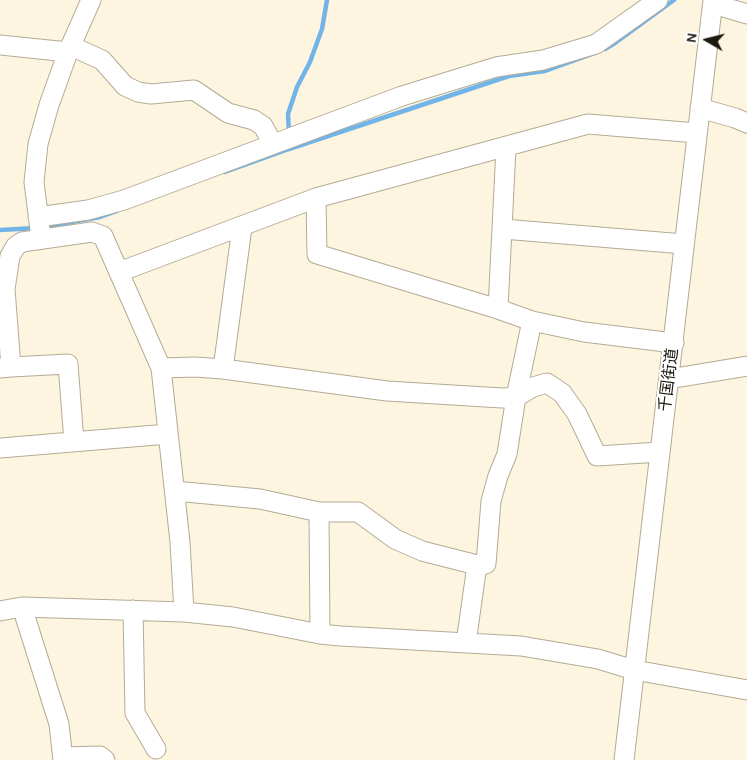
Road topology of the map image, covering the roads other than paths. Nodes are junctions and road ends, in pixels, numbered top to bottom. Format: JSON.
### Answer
{"nodes":[{"id":1,"x":91,"y":0,"type":"edge"},
{"id":2,"x":658,"y":0,"type":"edge"},
{"id":3,"x":713,"y":2,"type":"edge"},
{"id":4,"x":747,"y":14,"type":"edge"},
{"id":5,"x":0,"y":45,"type":"edge"},
{"id":6,"x":69,"y":49,"type":"junction"},
{"id":7,"x":700,"y":108,"type":"junction"},
{"id":8,"x":747,"y":123,"type":"edge"},
{"id":9,"x":697,"y":133,"type":"junction"},
{"id":10,"x":272,"y":144,"type":"junction"},
{"id":11,"x":506,"y":148,"type":"junction"},
{"id":12,"x":316,"y":198,"type":"junction"},
{"id":13,"x":41,"y":228,"type":"junction"},
{"id":14,"x":242,"y":228,"type":"junction"},
{"id":15,"x":503,"y":229,"type":"junction"},
{"id":16,"x":684,"y":244,"type":"junction"},
{"id":17,"x":119,"y":272,"type":"junction"},
{"id":18,"x":2,"y":289,"type":"edge"},
{"id":19,"x":498,"y":309,"type":"junction"},
{"id":20,"x":532,"y":321,"type":"junction"},
{"id":21,"x":674,"y":343,"type":"junction"},
{"id":22,"x":747,"y":366,"type":"edge"},
{"id":23,"x":6,"y":367,"type":"edge"},
{"id":24,"x":161,"y":368,"type":"junction"},
{"id":25,"x":223,"y":369,"type":"junction"},
{"id":26,"x":668,"y":379,"type":"junction"},
{"id":27,"x":516,"y":397,"type":"junction"},
{"id":28,"x":168,"y":434,"type":"junction"},
{"id":29,"x":74,"y":442,"type":"junction"},
{"id":30,"x":0,"y":448,"type":"edge"},
{"id":31,"x":660,"y":452,"type":"junction"},
{"id":32,"x":175,"y":491,"type":"junction"},
{"id":33,"x":319,"y":512,"type":"junction"},
{"id":34,"x":477,"y":565,"type":"junction"},
{"id":35,"x":22,"y":607,"type":"junction"},
{"id":36,"x":133,"y":610,"type":"junction"},
{"id":37,"x":0,"y":611,"type":"edge"},
{"id":38,"x":184,"y":612,"type":"junction"},
{"id":39,"x":320,"y":634,"type":"junction"},
{"id":40,"x":466,"y":643,"type":"junction"},
{"id":41,"x":634,"y":670,"type":"junction"},
{"id":42,"x":747,"y":690,"type":"edge"},
{"id":43,"x":156,"y":749,"type":"dead end"},
{"id":44,"x":63,"y":759,"type":"edge"},
{"id":45,"x":105,"y":760,"type":"edge"},
{"id":46,"x":624,"y":760,"type":"edge"}],
"edges":[{"from":1,"to":6,"type":"street"},
{"from":2,"to":10,"type":"street"},
{"from":3,"to":4,"type":"street"},
{"from":3,"to":7,"type":"street","name":"千国街道"},
{"from":5,"to":6,"type":"street"},
{"from":6,"to":10,"type":"street"},
{"from":6,"to":13,"type":"street"},
{"from":7,"to":8,"type":"street"},
{"from":7,"to":9,"type":"street","name":"千国街道"},
{"from":9,"to":11,"type":"street"},
{"from":9,"to":16,"type":"street","name":"千国街道"},
{"from":10,"to":13,"type":"street"},
{"from":11,"to":12,"type":"street"},
{"from":11,"to":15,"type":"street"},
{"from":12,"to":14,"type":"street"},
{"from":12,"to":19,"type":"street"},
{"from":13,"to":17,"type":"street"},
{"from":13,"to":18,"type":"street"},
{"from":14,"to":17,"type":"street"},
{"from":14,"to":25,"type":"street"},
{"from":15,"to":16,"type":"street"},
{"from":15,"to":19,"type":"street"},
{"from":16,"to":21,"type":"street","name":"千国街道"},
{"from":17,"to":24,"type":"street"},
{"from":18,"to":23,"type":"street"},
{"from":19,"to":20,"type":"street"},
{"from":20,"to":21,"type":"street"},
{"from":20,"to":27,"type":"street"},
{"from":21,"to":26,"type":"street","name":"千国街道"},
{"from":22,"to":26,"type":"street"},
{"from":23,"to":29,"type":"street"},
{"from":24,"to":25,"type":"street"},
{"from":24,"to":28,"type":"street"},
{"from":25,"to":27,"type":"street"},
{"from":26,"to":31,"type":"street","name":"千国街道"},
{"from":27,"to":31,"type":"street"},
{"from":27,"to":34,"type":"street"},
{"from":28,"to":29,"type":"street"},
{"from":28,"to":32,"type":"street"},
{"from":29,"to":30,"type":"street"},
{"from":31,"to":41,"type":"street","name":"千国街道"},
{"from":32,"to":33,"type":"street"},
{"from":32,"to":38,"type":"street"},
{"from":33,"to":34,"type":"street"},
{"from":33,"to":39,"type":"street"},
{"from":34,"to":40,"type":"street"},
{"from":35,"to":36,"type":"street"},
{"from":35,"to":37,"type":"street"},
{"from":35,"to":44,"type":"street"},
{"from":36,"to":38,"type":"street"},
{"from":36,"to":43,"type":"street"},
{"from":38,"to":39,"type":"street"},
{"from":39,"to":40,"type":"street"},
{"from":40,"to":41,"type":"street"},
{"from":41,"to":42,"type":"street"},
{"from":41,"to":46,"type":"street","name":"千国街道"},
{"from":44,"to":45,"type":"street"}]}
